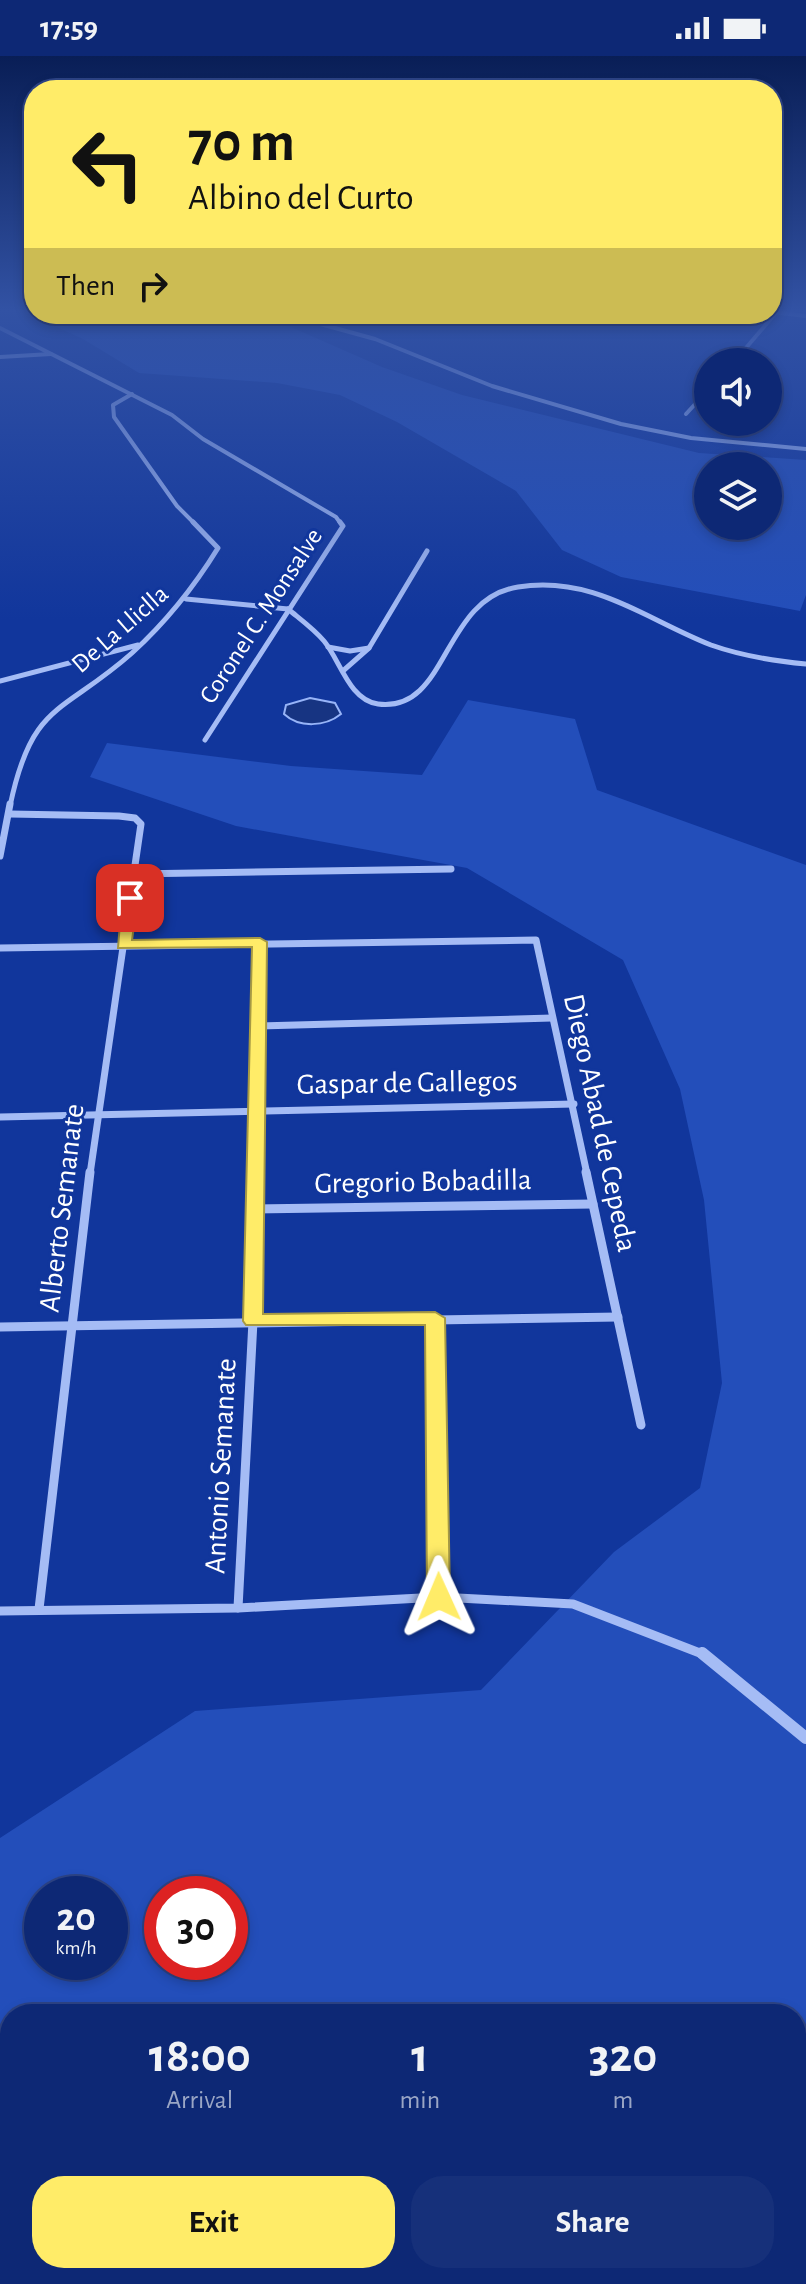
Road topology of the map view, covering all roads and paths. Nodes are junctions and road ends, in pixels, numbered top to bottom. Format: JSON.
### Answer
{"nodes":[{"id":1,"x":114,"y":412,"type":"edge"},
{"id":2,"x":166,"y":412,"type":"edge"},
{"id":3,"x":580,"y":412,"type":"edge"},
{"id":4,"x":806,"y":449,"type":"edge"},
{"id":5,"x":427,"y":551,"type":"dead end"},
{"id":6,"x":186,"y":599,"type":"junction"},
{"id":7,"x":288,"y":609,"type":"junction"},
{"id":8,"x":143,"y":644,"type":"junction"},
{"id":9,"x":328,"y":647,"type":"junction"},
{"id":10,"x":369,"y":648,"type":"junction"},
{"id":11,"x":806,"y":664,"type":"edge"},
{"id":12,"x":344,"y":670,"type":"junction"},
{"id":13,"x":0,"y":681,"type":"edge"},
{"id":14,"x":205,"y":740,"type":"dead end"},
{"id":15,"x":6,"y":819,"type":"edge"},
{"id":16,"x":0,"y":856,"type":"edge"},
{"id":17,"x":451,"y":869,"type":"dead end"},
{"id":18,"x":133,"y":874,"type":"junction"},
{"id":19,"x":260,"y":942,"type":"junction"},
{"id":20,"x":123,"y":945,"type":"junction"},
{"id":21,"x":0,"y":948,"type":"edge"},
{"id":22,"x":552,"y":1018,"type":"junction"},
{"id":23,"x":259,"y":1026,"type":"junction"},
{"id":24,"x":574,"y":1104,"type":"junction"},
{"id":25,"x":256,"y":1110,"type":"junction"},
{"id":26,"x":97,"y":1116,"type":"junction"},
{"id":27,"x":0,"y":1117,"type":"edge"},
{"id":28,"x":593,"y":1204,"type":"junction"},
{"id":29,"x":254,"y":1209,"type":"junction"},
{"id":30,"x":618,"y":1317,"type":"junction"},
{"id":31,"x":435,"y":1318,"type":"junction"},
{"id":32,"x":253,"y":1321,"type":"junction"},
{"id":33,"x":71,"y":1324,"type":"junction"},
{"id":34,"x":0,"y":1327,"type":"edge"},
{"id":35,"x":641,"y":1425,"type":"dead end"},
{"id":36,"x":439,"y":1597,"type":"junction"},
{"id":37,"x":238,"y":1608,"type":"junction"},
{"id":38,"x":39,"y":1609,"type":"junction"},
{"id":39,"x":0,"y":1611,"type":"edge"},
{"id":40,"x":806,"y":1738,"type":"edge"}],
"edges":[{"from":1,"to":6,"type":"street","name":"De La Lliclla"},
{"from":2,"to":7,"type":"street","name":"Coronel C. Monsalve"},
{"from":3,"to":4,"type":"street"},
{"from":5,"to":10,"type":"street"},
{"from":6,"to":7,"type":"street"},
{"from":6,"to":8,"type":"street","name":"De La Lliclla"},
{"from":7,"to":9,"type":"street"},
{"from":7,"to":14,"type":"street","name":"Coronel C. Monsalve"},
{"from":8,"to":13,"type":"street"},
{"from":8,"to":15,"type":"street","name":"De La Lliclla"},
{"from":9,"to":10,"type":"street"},
{"from":9,"to":12,"type":"street"},
{"from":10,"to":12,"type":"street"},
{"from":11,"to":12,"type":"street"},
{"from":15,"to":16,"type":"street"},
{"from":15,"to":18,"type":"street","name":"Alberto Semanate"},
{"from":17,"to":18,"type":"street"},
{"from":18,"to":20,"type":"street","name":"Alberto Semanate"},
{"from":19,"to":20,"type":"street"},
{"from":19,"to":22,"type":"street","name":"Diego Abad de Cepeda"},
{"from":19,"to":23,"type":"street","name":"Antonio Semanate"},
{"from":20,"to":21,"type":"street"},
{"from":20,"to":26,"type":"street","name":"Alberto Semanate"},
{"from":22,"to":23,"type":"street"},
{"from":22,"to":24,"type":"street","name":"Diego Abad de Cepeda"},
{"from":23,"to":25,"type":"street","name":"Antonio Semanate"},
{"from":24,"to":25,"type":"street","name":"Gaspar de Gallegos"},
{"from":24,"to":28,"type":"street","name":"Diego Abad de Cepeda"},
{"from":25,"to":26,"type":"street","name":"Gaspar de Gallegos"},
{"from":25,"to":29,"type":"street","name":"Antonio Semanate"},
{"from":26,"to":27,"type":"street","name":"Gaspar de Gallegos"},
{"from":26,"to":33,"type":"street","name":"Alberto Semanate"},
{"from":28,"to":29,"type":"street","name":"Gregorio Bobadilla"},
{"from":28,"to":30,"type":"street","name":"Diego Abad de Cepeda"},
{"from":29,"to":32,"type":"street","name":"Antonio Semanate"},
{"from":30,"to":31,"type":"street"},
{"from":30,"to":35,"type":"street","name":"Diego Abad de Cepeda"},
{"from":31,"to":32,"type":"street"},
{"from":31,"to":36,"type":"street"},
{"from":32,"to":33,"type":"street"},
{"from":32,"to":37,"type":"street","name":"Antonio Semanate"},
{"from":33,"to":34,"type":"street"},
{"from":33,"to":38,"type":"street","name":"Alberto Semanate"},
{"from":36,"to":37,"type":"street"},
{"from":36,"to":40,"type":"street"},
{"from":37,"to":38,"type":"street"},
{"from":38,"to":39,"type":"street"}]}
